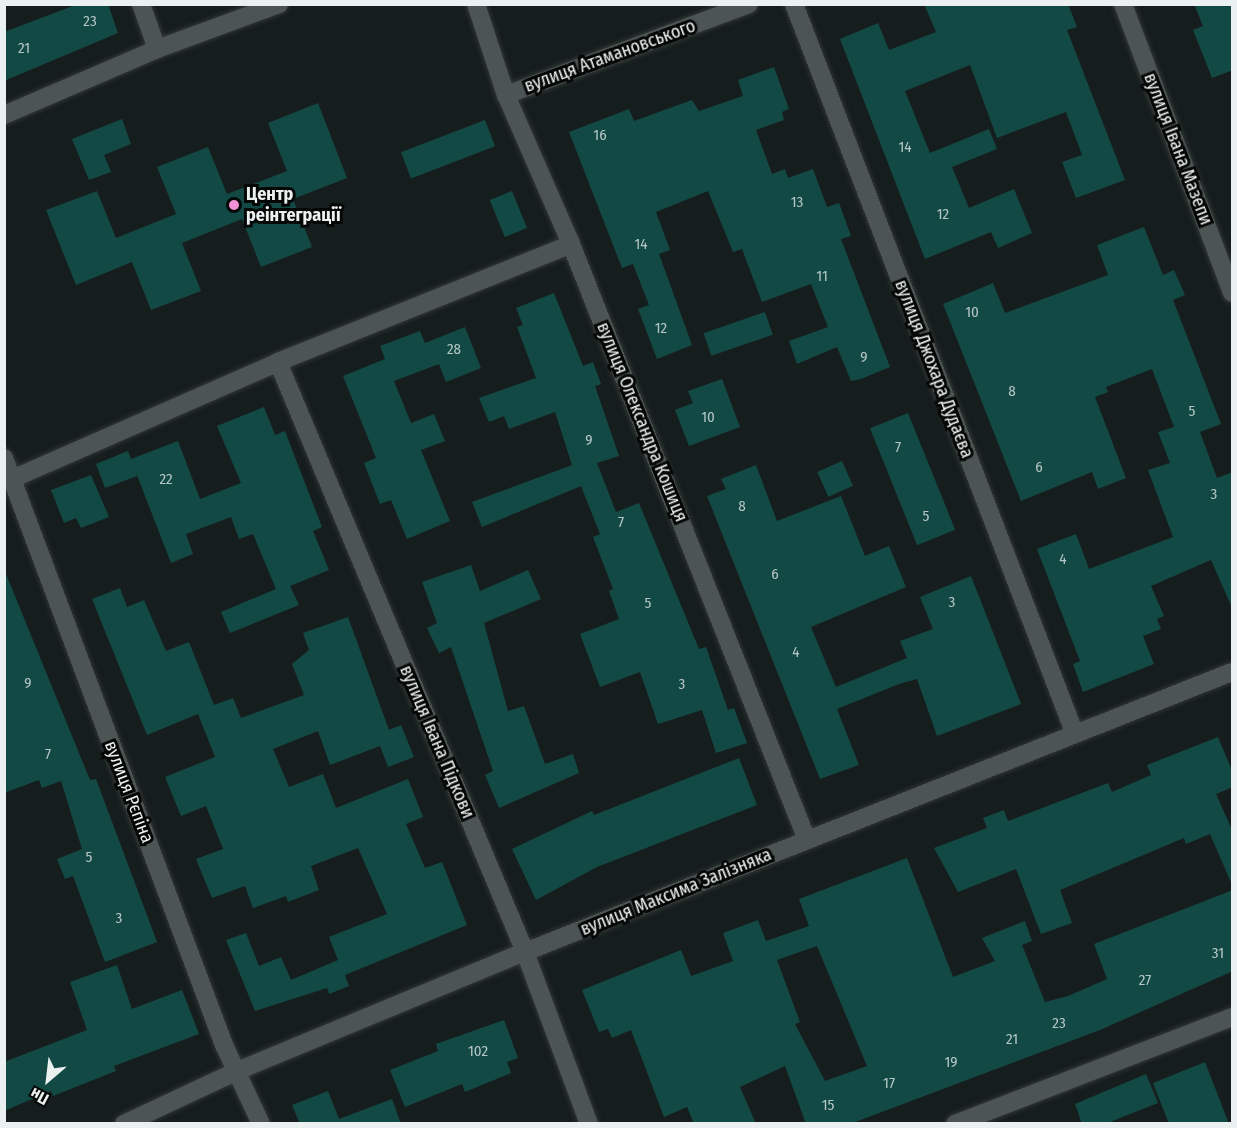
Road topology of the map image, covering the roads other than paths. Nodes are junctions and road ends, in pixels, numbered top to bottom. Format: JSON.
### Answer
{"nodes":[{"id":1,"x":141,"y":4,"type":"edge"},
{"id":2,"x":279,"y":4,"type":"edge"},
{"id":3,"x":476,"y":4,"type":"edge"},
{"id":4,"x":749,"y":4,"type":"edge"},
{"id":5,"x":794,"y":4,"type":"edge"},
{"id":6,"x":1123,"y":4,"type":"edge"},
{"id":7,"x":157,"y":49,"type":"junction"},
{"id":8,"x":506,"y":95,"type":"junction"},
{"id":9,"x":4,"y":115,"type":"edge"},
{"id":10,"x":571,"y":244,"type":"junction"},
{"id":11,"x":1233,"y":293,"type":"edge"},
{"id":12,"x":278,"y":362,"type":"junction"},
{"id":13,"x":4,"y":458,"type":"edge"},
{"id":14,"x":12,"y":479,"type":"junction"},
{"id":15,"x":1233,"y":672,"type":"edge"},
{"id":16,"x":1075,"y":734,"type":"junction"},
{"id":17,"x":807,"y":840,"type":"junction"},
{"id":18,"x":525,"y":952,"type":"junction"},
{"id":19,"x":1233,"y":1017,"type":"edge"},
{"id":20,"x":237,"y":1071,"type":"junction"},
{"id":21,"x":124,"y":1124,"type":"edge"},
{"id":22,"x":261,"y":1124,"type":"edge"},
{"id":23,"x":589,"y":1124,"type":"edge"},
{"id":24,"x":955,"y":1124,"type":"edge"}],
"edges":[{"from":1,"to":7,"type":"street"},
{"from":2,"to":7,"type":"street"},
{"from":3,"to":8,"type":"street","name":"вулиця Олександра Кошиця"},
{"from":4,"to":8,"type":"street","name":"вулиця Атамановського"},
{"from":5,"to":16,"type":"street","name":"вулиця Джохара Дудаєва"},
{"from":6,"to":11,"type":"street","name":"вулиця Івана Мазепи"},
{"from":7,"to":9,"type":"street"},
{"from":8,"to":10,"type":"street","name":"вулиця Олександра Кошиця"},
{"from":10,"to":12,"type":"street"},
{"from":10,"to":17,"type":"street","name":"вулиця Олександра Кошиця"},
{"from":12,"to":14,"type":"street"},
{"from":12,"to":18,"type":"street","name":"вулиця Івана Підкови"},
{"from":13,"to":14,"type":"street","name":"вулиця Рєпіна"},
{"from":14,"to":20,"type":"street","name":"вулиця Рєпіна"},
{"from":15,"to":16,"type":"street","name":"вулиця Максима Залізняка"},
{"from":16,"to":17,"type":"street","name":"вулиця Максима Залізняка"},
{"from":17,"to":18,"type":"street","name":"вулиця Максима Залізняка"},
{"from":18,"to":20,"type":"street","name":"вулиця Максима Залізняка"},
{"from":18,"to":23,"type":"street","name":"вулиця Івана Підкови"},
{"from":19,"to":24,"type":"street"},
{"from":20,"to":21,"type":"street","name":"вулиця Максима Залізняка"},
{"from":20,"to":22,"type":"street","name":"вулиця Рєпіна"}]}
